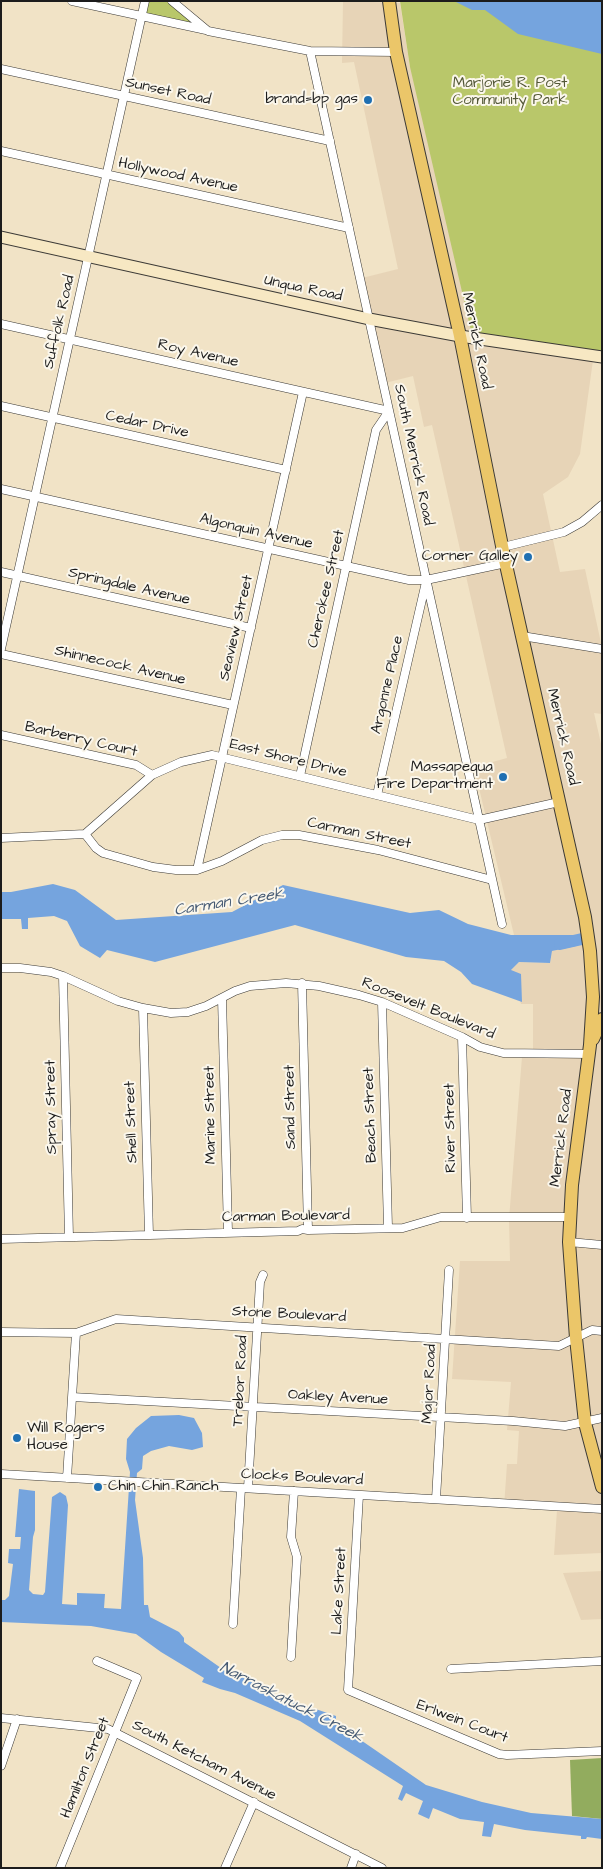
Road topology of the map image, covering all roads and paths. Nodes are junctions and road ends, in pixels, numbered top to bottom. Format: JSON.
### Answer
{"nodes":[{"id":1,"x":72,"y":1,"type":"edge"},
{"id":2,"x":145,"y":1,"type":"edge"},
{"id":3,"x":172,"y":1,"type":"edge"},
{"id":4,"x":388,"y":1,"type":"edge"},
{"id":5,"x":142,"y":16,"type":"junction"},
{"id":6,"x":208,"y":31,"type":"junction"},
{"id":7,"x":310,"y":51,"type":"junction"},
{"id":8,"x":396,"y":52,"type":"junction"},
{"id":9,"x":1,"y":69,"type":"edge"},
{"id":10,"x":124,"y":96,"type":"junction"},
{"id":11,"x":330,"y":141,"type":"junction"},
{"id":12,"x":1,"y":151,"type":"edge"},
{"id":13,"x":107,"y":175,"type":"junction"},
{"id":14,"x":349,"y":228,"type":"junction"},
{"id":15,"x":1,"y":237,"type":"edge"},
{"id":16,"x":88,"y":257,"type":"junction"},
{"id":17,"x":369,"y":319,"type":"junction"},
{"id":18,"x":1,"y":324,"type":"edge"},
{"id":19,"x":460,"y":336,"type":"junction"},
{"id":20,"x":70,"y":340,"type":"junction"},
{"id":21,"x":602,"y":357,"type":"edge"},
{"id":22,"x":303,"y":392,"type":"junction"},
{"id":23,"x":1,"y":406,"type":"edge"},
{"id":24,"x":389,"y":411,"type":"junction"},
{"id":25,"x":53,"y":417,"type":"junction"},
{"id":26,"x":286,"y":470,"type":"junction"},
{"id":27,"x":1,"y":489,"type":"edge"},
{"id":28,"x":35,"y":497,"type":"junction"},
{"id":29,"x":602,"y":507,"type":"edge"},
{"id":30,"x":503,"y":547,"type":"junction"},
{"id":31,"x":268,"y":549,"type":"junction"},
{"id":32,"x":506,"y":563,"type":"junction"},
{"id":33,"x":346,"y":566,"type":"junction"},
{"id":34,"x":1,"y":572,"type":"edge"},
{"id":35,"x":18,"y":576,"type":"junction"},
{"id":36,"x":426,"y":580,"type":"junction"},
{"id":37,"x":251,"y":628,"type":"junction"},
{"id":38,"x":522,"y":636,"type":"junction"},
{"id":39,"x":1,"y":649,"type":"edge"},
{"id":40,"x":602,"y":649,"type":"edge"},
{"id":41,"x":1,"y":654,"type":"edge"},
{"id":42,"x":233,"y":705,"type":"junction"},
{"id":43,"x":1,"y":735,"type":"edge"},
{"id":44,"x":222,"y":756,"type":"junction"},
{"id":45,"x":152,"y":775,"type":"junction"},
{"id":46,"x":300,"y":776,"type":"junction"},
{"id":47,"x":377,"y":795,"type":"junction"},
{"id":48,"x":559,"y":802,"type":"junction"},
{"id":49,"x":479,"y":820,"type":"junction"},
{"id":50,"x":85,"y":834,"type":"junction"},
{"id":51,"x":1,"y":838,"type":"edge"},
{"id":52,"x":197,"y":870,"type":"junction"},
{"id":53,"x":492,"y":880,"type":"junction"},
{"id":54,"x":502,"y":924,"type":"dead end"},
{"id":55,"x":590,"y":950,"type":"junction"},
{"id":56,"x":1,"y":968,"type":"edge"},
{"id":57,"x":63,"y":976,"type":"junction"},
{"id":58,"x":602,"y":976,"type":"edge"},
{"id":59,"x":302,"y":984,"type":"junction"},
{"id":60,"x":597,"y":997,"type":"edge"},
{"id":61,"x":222,"y":998,"type":"junction"},
{"id":62,"x":382,"y":1002,"type":"junction"},
{"id":63,"x":143,"y":1008,"type":"junction"},
{"id":64,"x":602,"y":1019,"type":"edge"},
{"id":65,"x":462,"y":1037,"type":"junction"},
{"id":66,"x":589,"y":1050,"type":"junction"},
{"id":67,"x":569,"y":1217,"type":"junction"},
{"id":68,"x":467,"y":1218,"type":"junction"},
{"id":69,"x":388,"y":1227,"type":"junction"},
{"id":70,"x":308,"y":1230,"type":"junction"},
{"id":71,"x":228,"y":1232,"type":"junction"},
{"id":72,"x":149,"y":1235,"type":"junction"},
{"id":73,"x":69,"y":1237,"type":"junction"},
{"id":74,"x":1,"y":1238,"type":"edge"},
{"id":75,"x":569,"y":1242,"type":"junction"},
{"id":76,"x":602,"y":1244,"type":"edge"},
{"id":77,"x":449,"y":1270,"type":"dead end"},
{"id":78,"x":263,"y":1275,"type":"dead end"},
{"id":79,"x":258,"y":1327,"type":"junction"},
{"id":80,"x":602,"y":1331,"type":"edge"},
{"id":81,"x":1,"y":1332,"type":"edge"},
{"id":82,"x":76,"y":1333,"type":"junction"},
{"id":83,"x":446,"y":1338,"type":"junction"},
{"id":84,"x":576,"y":1338,"type":"junction"},
{"id":85,"x":72,"y":1397,"type":"junction"},
{"id":86,"x":253,"y":1407,"type":"junction"},
{"id":87,"x":442,"y":1418,"type":"junction"},
{"id":88,"x":602,"y":1418,"type":"edge"},
{"id":89,"x":585,"y":1423,"type":"junction"},
{"id":90,"x":1,"y":1474,"type":"edge"},
{"id":91,"x":67,"y":1478,"type":"junction"},
{"id":92,"x":602,"y":1487,"type":"edge"},
{"id":93,"x":244,"y":1488,"type":"junction"},
{"id":94,"x":294,"y":1491,"type":"junction"},
{"id":95,"x":360,"y":1495,"type":"junction"},
{"id":96,"x":436,"y":1499,"type":"junction"},
{"id":97,"x":602,"y":1508,"type":"edge"},
{"id":98,"x":233,"y":1624,"type":"dead end"},
{"id":99,"x":290,"y":1658,"type":"dead end"},
{"id":100,"x":97,"y":1661,"type":"dead end"},
{"id":101,"x":602,"y":1661,"type":"edge"},
{"id":102,"x":451,"y":1669,"type":"dead end"},
{"id":103,"x":348,"y":1690,"type":"joint"},
{"id":104,"x":1,"y":1718,"type":"edge"},
{"id":105,"x":17,"y":1719,"type":"junction"},
{"id":106,"x":115,"y":1732,"type":"junction"},
{"id":107,"x":602,"y":1751,"type":"edge"},
{"id":108,"x":1,"y":1766,"type":"edge"},
{"id":109,"x":254,"y":1802,"type":"junction"},
{"id":110,"x":356,"y":1854,"type":"junction"},
{"id":111,"x":60,"y":1868,"type":"edge"},
{"id":112,"x":225,"y":1868,"type":"edge"},
{"id":113,"x":351,"y":1868,"type":"edge"},
{"id":114,"x":382,"y":1868,"type":"edge"}],
"edges":[{"from":1,"to":5,"type":"street"},
{"from":2,"to":5,"type":"street","name":"Suffolk Road"},
{"from":3,"to":6,"type":"street"},
{"from":4,"to":8,"type":"main road","name":"Merrick Road"},
{"from":5,"to":6,"type":"street"},
{"from":5,"to":10,"type":"street","name":"Suffolk Road"},
{"from":6,"to":7,"type":"street"},
{"from":7,"to":8,"type":"street"},
{"from":7,"to":11,"type":"street","name":"South Merrick Road"},
{"from":8,"to":19,"type":"main road","name":"Merrick Road"},
{"from":9,"to":10,"type":"street","name":"Sunset Road"},
{"from":10,"to":11,"type":"street","name":"Sunset Road"},
{"from":10,"to":13,"type":"street","name":"Suffolk Road"},
{"from":11,"to":14,"type":"street","name":"South Merrick Road"},
{"from":12,"to":13,"type":"street","name":"Hollywood Avenue"},
{"from":13,"to":14,"type":"street","name":"Hollywood Avenue"},
{"from":13,"to":16,"type":"street","name":"Suffolk Road"},
{"from":14,"to":17,"type":"street","name":"South Merrick Road"},
{"from":15,"to":16,"type":"street","name":"Unqua Road"},
{"from":16,"to":17,"type":"street","name":"Unqua Road"},
{"from":16,"to":20,"type":"street","name":"Suffolk Road"},
{"from":17,"to":19,"type":"street","name":"Unqua Road"},
{"from":17,"to":24,"type":"street","name":"South Merrick Road"},
{"from":18,"to":20,"type":"street","name":"Roy Avenue"},
{"from":19,"to":21,"type":"street","name":"Unqua Road"},
{"from":19,"to":30,"type":"main road","name":"Merrick Road"},
{"from":20,"to":22,"type":"street","name":"Roy Avenue"},
{"from":20,"to":25,"type":"street","name":"Suffolk Road"},
{"from":22,"to":24,"type":"street","name":"Roy Avenue"},
{"from":22,"to":26,"type":"street","name":"Seaview Street"},
{"from":23,"to":25,"type":"street","name":"Cedar Drive"},
{"from":24,"to":33,"type":"street","name":"Cherokee Street"},
{"from":24,"to":36,"type":"street","name":"South Merrick Road"},
{"from":25,"to":26,"type":"street","name":"Cedar Drive"},
{"from":25,"to":28,"type":"street","name":"Suffolk Road"},
{"from":26,"to":31,"type":"street","name":"Seaview Street"},
{"from":27,"to":28,"type":"street","name":"Algonquin Avenue"},
{"from":28,"to":31,"type":"street","name":"Algonquin Avenue"},
{"from":28,"to":35,"type":"street","name":"Suffolk Road"},
{"from":29,"to":30,"type":"street"},
{"from":30,"to":32,"type":"main road","name":"Merrick Road"},
{"from":31,"to":33,"type":"street","name":"Algonquin Avenue"},
{"from":31,"to":37,"type":"street","name":"Seaview Street"},
{"from":32,"to":36,"type":"street","name":"Algonquin Avenue"},
{"from":32,"to":38,"type":"main road","name":"Merrick Road"},
{"from":33,"to":36,"type":"street","name":"Algonquin Avenue"},
{"from":33,"to":46,"type":"street","name":"Cherokee Street"},
{"from":34,"to":35,"type":"street","name":"Springdale Avenue"},
{"from":35,"to":37,"type":"street","name":"Springdale Avenue"},
{"from":35,"to":39,"type":"street","name":"Suffolk Road"},
{"from":36,"to":47,"type":"street","name":"Argonne Place"},
{"from":36,"to":49,"type":"street","name":"South Merrick Road"},
{"from":37,"to":42,"type":"street","name":"Seaview Street"},
{"from":38,"to":40,"type":"street"},
{"from":38,"to":48,"type":"main road","name":"Merrick Road"},
{"from":41,"to":42,"type":"street","name":"Shinnecock Avenue"},
{"from":42,"to":44,"type":"street","name":"Seaview Street"},
{"from":43,"to":45,"type":"street","name":"Barberry Court"},
{"from":44,"to":45,"type":"street","name":"East Shore Drive"},
{"from":44,"to":46,"type":"street","name":"East Shore Drive"},
{"from":44,"to":52,"type":"street","name":"Seaview Street"},
{"from":45,"to":50,"type":"street","name":"East Shore Drive"},
{"from":46,"to":47,"type":"street","name":"East Shore Drive"},
{"from":47,"to":49,"type":"street","name":"East Shore Drive"},
{"from":48,"to":49,"type":"street","name":"East Shore Drive"},
{"from":48,"to":55,"type":"main road","name":"Merrick Road"},
{"from":49,"to":53,"type":"street","name":"South Merrick Road"},
{"from":50,"to":51,"type":"street"},
{"from":50,"to":52,"type":"street","name":"Carman Street"},
{"from":52,"to":53,"type":"street","name":"Carman Street"},
{"from":53,"to":54,"type":"street","name":"South Merrick Road"},
{"from":55,"to":58,"type":"main road"},
{"from":55,"to":60,"type":"main road","name":"Merrick Road"},
{"from":56,"to":57,"type":"street","name":"Roosevelt Boulevard"},
{"from":57,"to":63,"type":"street","name":"Roosevelt Boulevard"},
{"from":57,"to":73,"type":"street","name":"Spray Street"},
{"from":59,"to":61,"type":"street","name":"Roosevelt Boulevard"},
{"from":59,"to":62,"type":"street","name":"Roosevelt Boulevard"},
{"from":59,"to":70,"type":"street","name":"Sand Street"},
{"from":60,"to":66,"type":"main road","name":"Merrick Road"},
{"from":61,"to":63,"type":"street","name":"Roosevelt Boulevard"},
{"from":61,"to":71,"type":"street","name":"Marine Street"},
{"from":62,"to":65,"type":"street","name":"Roosevelt Boulevard"},
{"from":62,"to":69,"type":"street","name":"Beach Street"},
{"from":63,"to":72,"type":"street","name":"Shell Street"},
{"from":64,"to":66,"type":"main road"},
{"from":65,"to":66,"type":"street","name":"Roosevelt Boulevard"},
{"from":65,"to":68,"type":"street","name":"River Street"},
{"from":66,"to":67,"type":"main road","name":"Merrick Road"},
{"from":67,"to":68,"type":"street","name":"Carman Boulevard"},
{"from":67,"to":75,"type":"main road","name":"Merrick Road"},
{"from":68,"to":69,"type":"street","name":"Carman Boulevard"},
{"from":69,"to":70,"type":"street","name":"Carman Boulevard"},
{"from":70,"to":71,"type":"street","name":"Carman Boulevard"},
{"from":71,"to":72,"type":"street","name":"Carman Boulevard"},
{"from":72,"to":73,"type":"street","name":"Carman Boulevard"},
{"from":73,"to":74,"type":"street","name":"Carman Boulevard"},
{"from":75,"to":76,"type":"street"},
{"from":75,"to":84,"type":"main road","name":"Merrick Road"},
{"from":77,"to":83,"type":"street","name":"Major Road"},
{"from":78,"to":79,"type":"street","name":"Trebor Road"},
{"from":79,"to":82,"type":"street","name":"Stone Boulevard"},
{"from":79,"to":83,"type":"street","name":"Stone Boulevard"},
{"from":79,"to":86,"type":"street","name":"Trebor Road"},
{"from":80,"to":84,"type":"street","name":"Stone Boulevard"},
{"from":81,"to":82,"type":"street","name":"Stone Boulevard"},
{"from":82,"to":85,"type":"street"},
{"from":83,"to":84,"type":"street","name":"Stone Boulevard"},
{"from":83,"to":87,"type":"street","name":"Major Road"},
{"from":84,"to":89,"type":"main road","name":"Merrick Road"},
{"from":85,"to":86,"type":"street","name":"Oakley Avenue"},
{"from":85,"to":91,"type":"street"},
{"from":86,"to":87,"type":"street","name":"Oakley Avenue"},
{"from":86,"to":93,"type":"street","name":"Trebor Road"},
{"from":87,"to":89,"type":"street","name":"Oakley Avenue"},
{"from":87,"to":96,"type":"street","name":"Major Road"},
{"from":88,"to":89,"type":"street","name":"Oakley Avenue"},
{"from":89,"to":92,"type":"main road","name":"Merrick Road"},
{"from":90,"to":91,"type":"street","name":"Clocks Boulevard"},
{"from":91,"to":93,"type":"street","name":"Clocks Boulevard"},
{"from":93,"to":94,"type":"street","name":"Clocks Boulevard"},
{"from":93,"to":98,"type":"street","name":"Trebor Road"},
{"from":94,"to":95,"type":"street","name":"Clocks Boulevard"},
{"from":94,"to":99,"type":"street"},
{"from":95,"to":96,"type":"street","name":"Clocks Boulevard"},
{"from":95,"to":103,"type":"street","name":"Lake Street"},
{"from":96,"to":97,"type":"street","name":"Clocks Boulevard"},
{"from":100,"to":106,"type":"street","name":"Hamilton Street"},
{"from":101,"to":102,"type":"street"},
{"from":103,"to":107,"type":"street","name":"Erlwein Court"},
{"from":104,"to":105,"type":"street","name":"South Ketcham Avenue"},
{"from":105,"to":106,"type":"street","name":"South Ketcham Avenue"},
{"from":105,"to":108,"type":"street"},
{"from":106,"to":109,"type":"street","name":"South Ketcham Avenue"},
{"from":106,"to":111,"type":"street","name":"Hamilton Street"},
{"from":109,"to":110,"type":"street","name":"South Ketcham Avenue"},
{"from":109,"to":112,"type":"street"},
{"from":110,"to":113,"type":"street"},
{"from":110,"to":114,"type":"street","name":"South Ketcham Avenue"}]}
